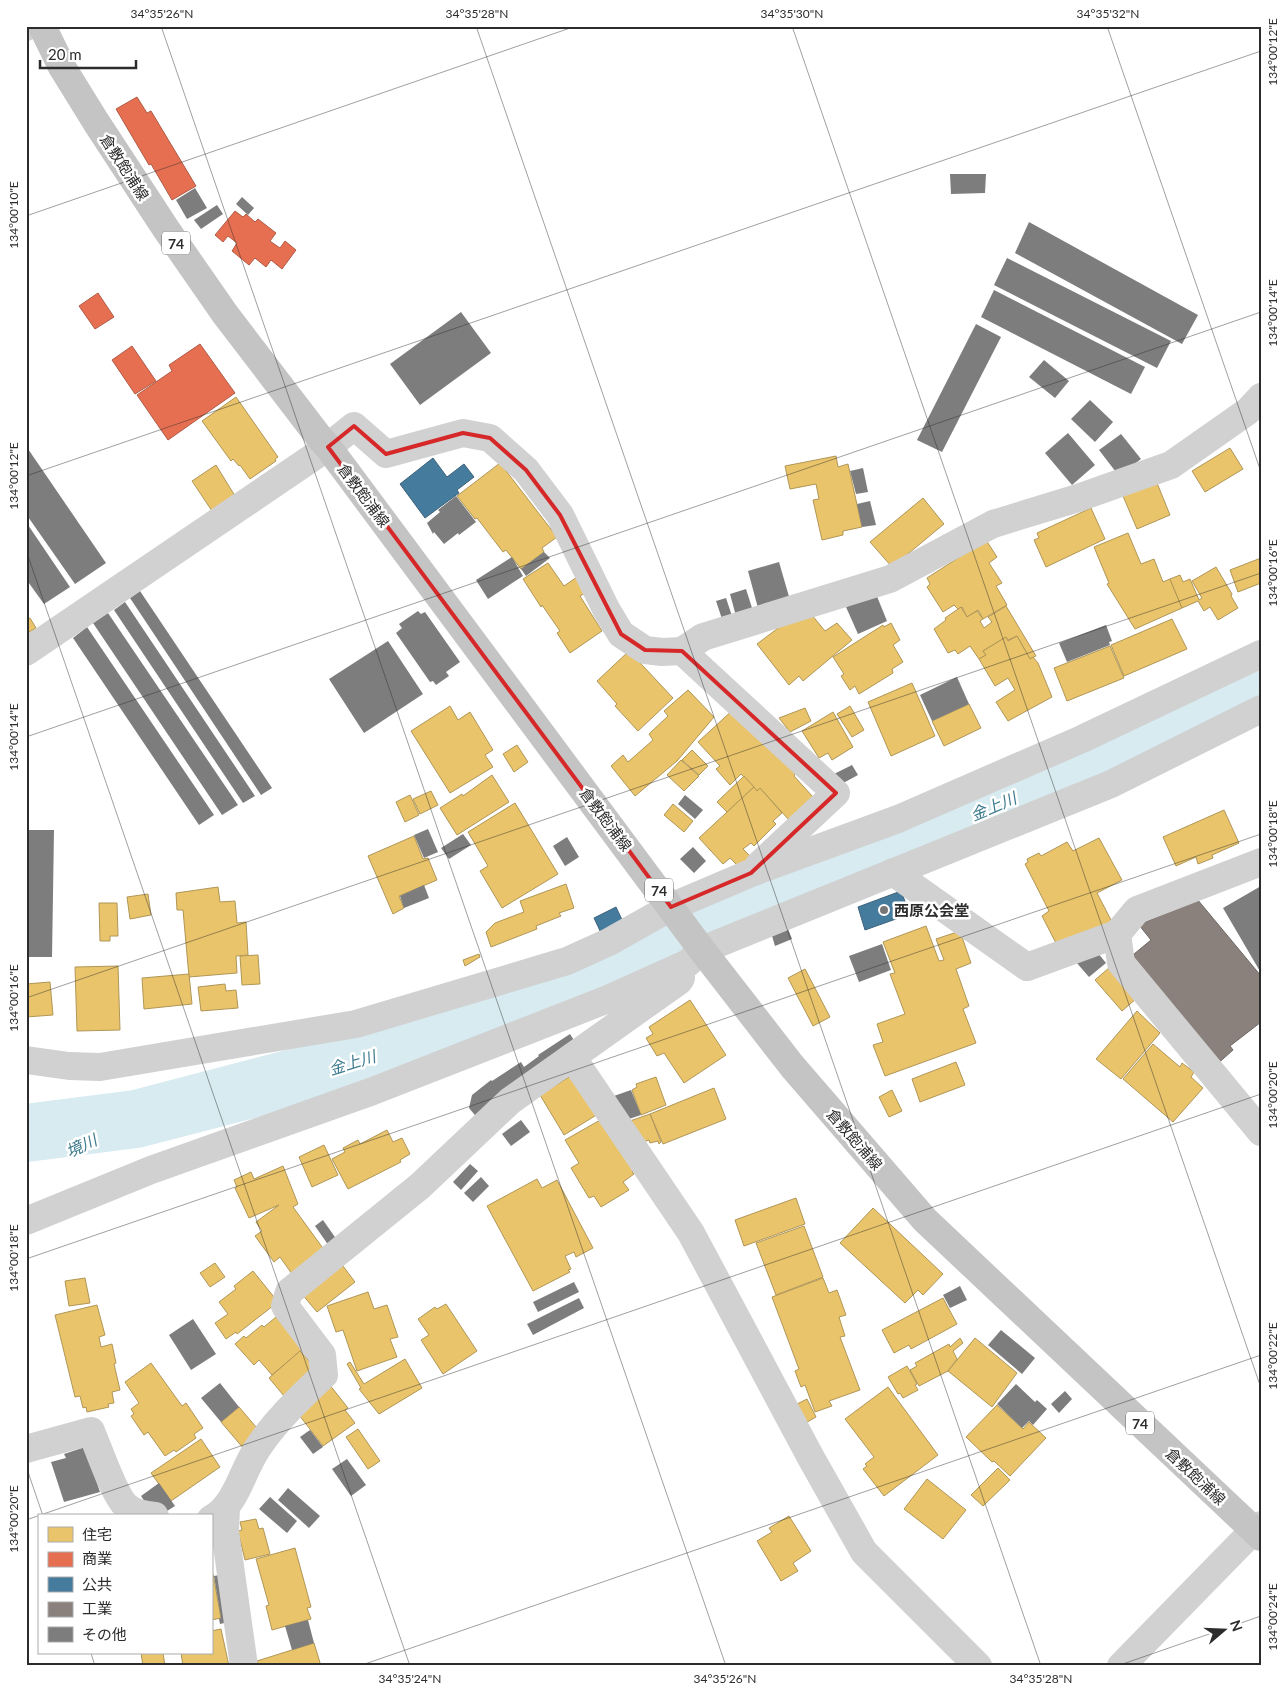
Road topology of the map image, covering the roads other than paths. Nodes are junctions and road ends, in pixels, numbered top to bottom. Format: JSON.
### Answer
{"nodes":[{"id":1,"x":42,"y":26,"type":"edge"},
{"id":2,"x":1261,"y":398,"type":"edge"},
{"id":3,"x":328,"y":447,"type":"junction"},
{"id":4,"x":682,"y":651,"type":"junction"},
{"id":5,"x":26,"y":652,"type":"edge"},
{"id":6,"x":1261,"y":654,"type":"edge"},
{"id":7,"x":1261,"y":709,"type":"edge"},
{"id":8,"x":1261,"y":862,"type":"edge"},
{"id":9,"x":893,"y":872,"type":"junction"},
{"id":10,"x":751,"y":873,"type":"junction"},
{"id":11,"x":671,"y":907,"type":"junction"},
{"id":12,"x":1117,"y":934,"type":"junction"},
{"id":13,"x":695,"y":957,"type":"junction"},
{"id":14,"x":572,"y":1057,"type":"junction"},
{"id":15,"x":26,"y":1060,"type":"edge"},
{"id":16,"x":1261,"y":1132,"type":"edge"},
{"id":17,"x":26,"y":1221,"type":"edge"},
{"id":18,"x":26,"y":1449,"type":"edge"},
{"id":19,"x":219,"y":1513,"type":"edge"},
{"id":20,"x":142,"y":1514,"type":"edge"},
{"id":21,"x":1258,"y":1531,"type":"edge"},
{"id":22,"x":244,"y":1666,"type":"edge"},
{"id":23,"x":978,"y":1666,"type":"edge"},
{"id":24,"x":1121,"y":1666,"type":"edge"}],
"edges":[{"from":1,"to":3,"type":"main road","name":"倉敷飽浦線","number":"74"},
{"from":2,"to":4,"type":"street"},
{"from":3,"to":4,"type":"street"},
{"from":3,"to":5,"type":"street"},
{"from":3,"to":11,"type":"main road","name":"倉敷飽浦線","number":"74"},
{"from":4,"to":10,"type":"street"},
{"from":6,"to":10,"type":"street"},
{"from":7,"to":9,"type":"street"},
{"from":8,"to":12,"type":"street"},
{"from":9,"to":12,"type":"street"},
{"from":9,"to":13,"type":"street"},
{"from":10,"to":11,"type":"street"},
{"from":11,"to":13,"type":"main road","name":"倉敷飽浦線","number":"74"},
{"from":11,"to":15,"type":"street"},
{"from":12,"to":16,"type":"street"},
{"from":13,"to":14,"type":"street"},
{"from":13,"to":17,"type":"street"},
{"from":13,"to":21,"type":"main road","name":"倉敷飽浦線","number":"74"},
{"from":14,"to":19,"type":"street"},
{"from":14,"to":23,"type":"street"},
{"from":18,"to":20,"type":"street"},
{"from":19,"to":22,"type":"street"},
{"from":21,"to":24,"type":"street"}]}
